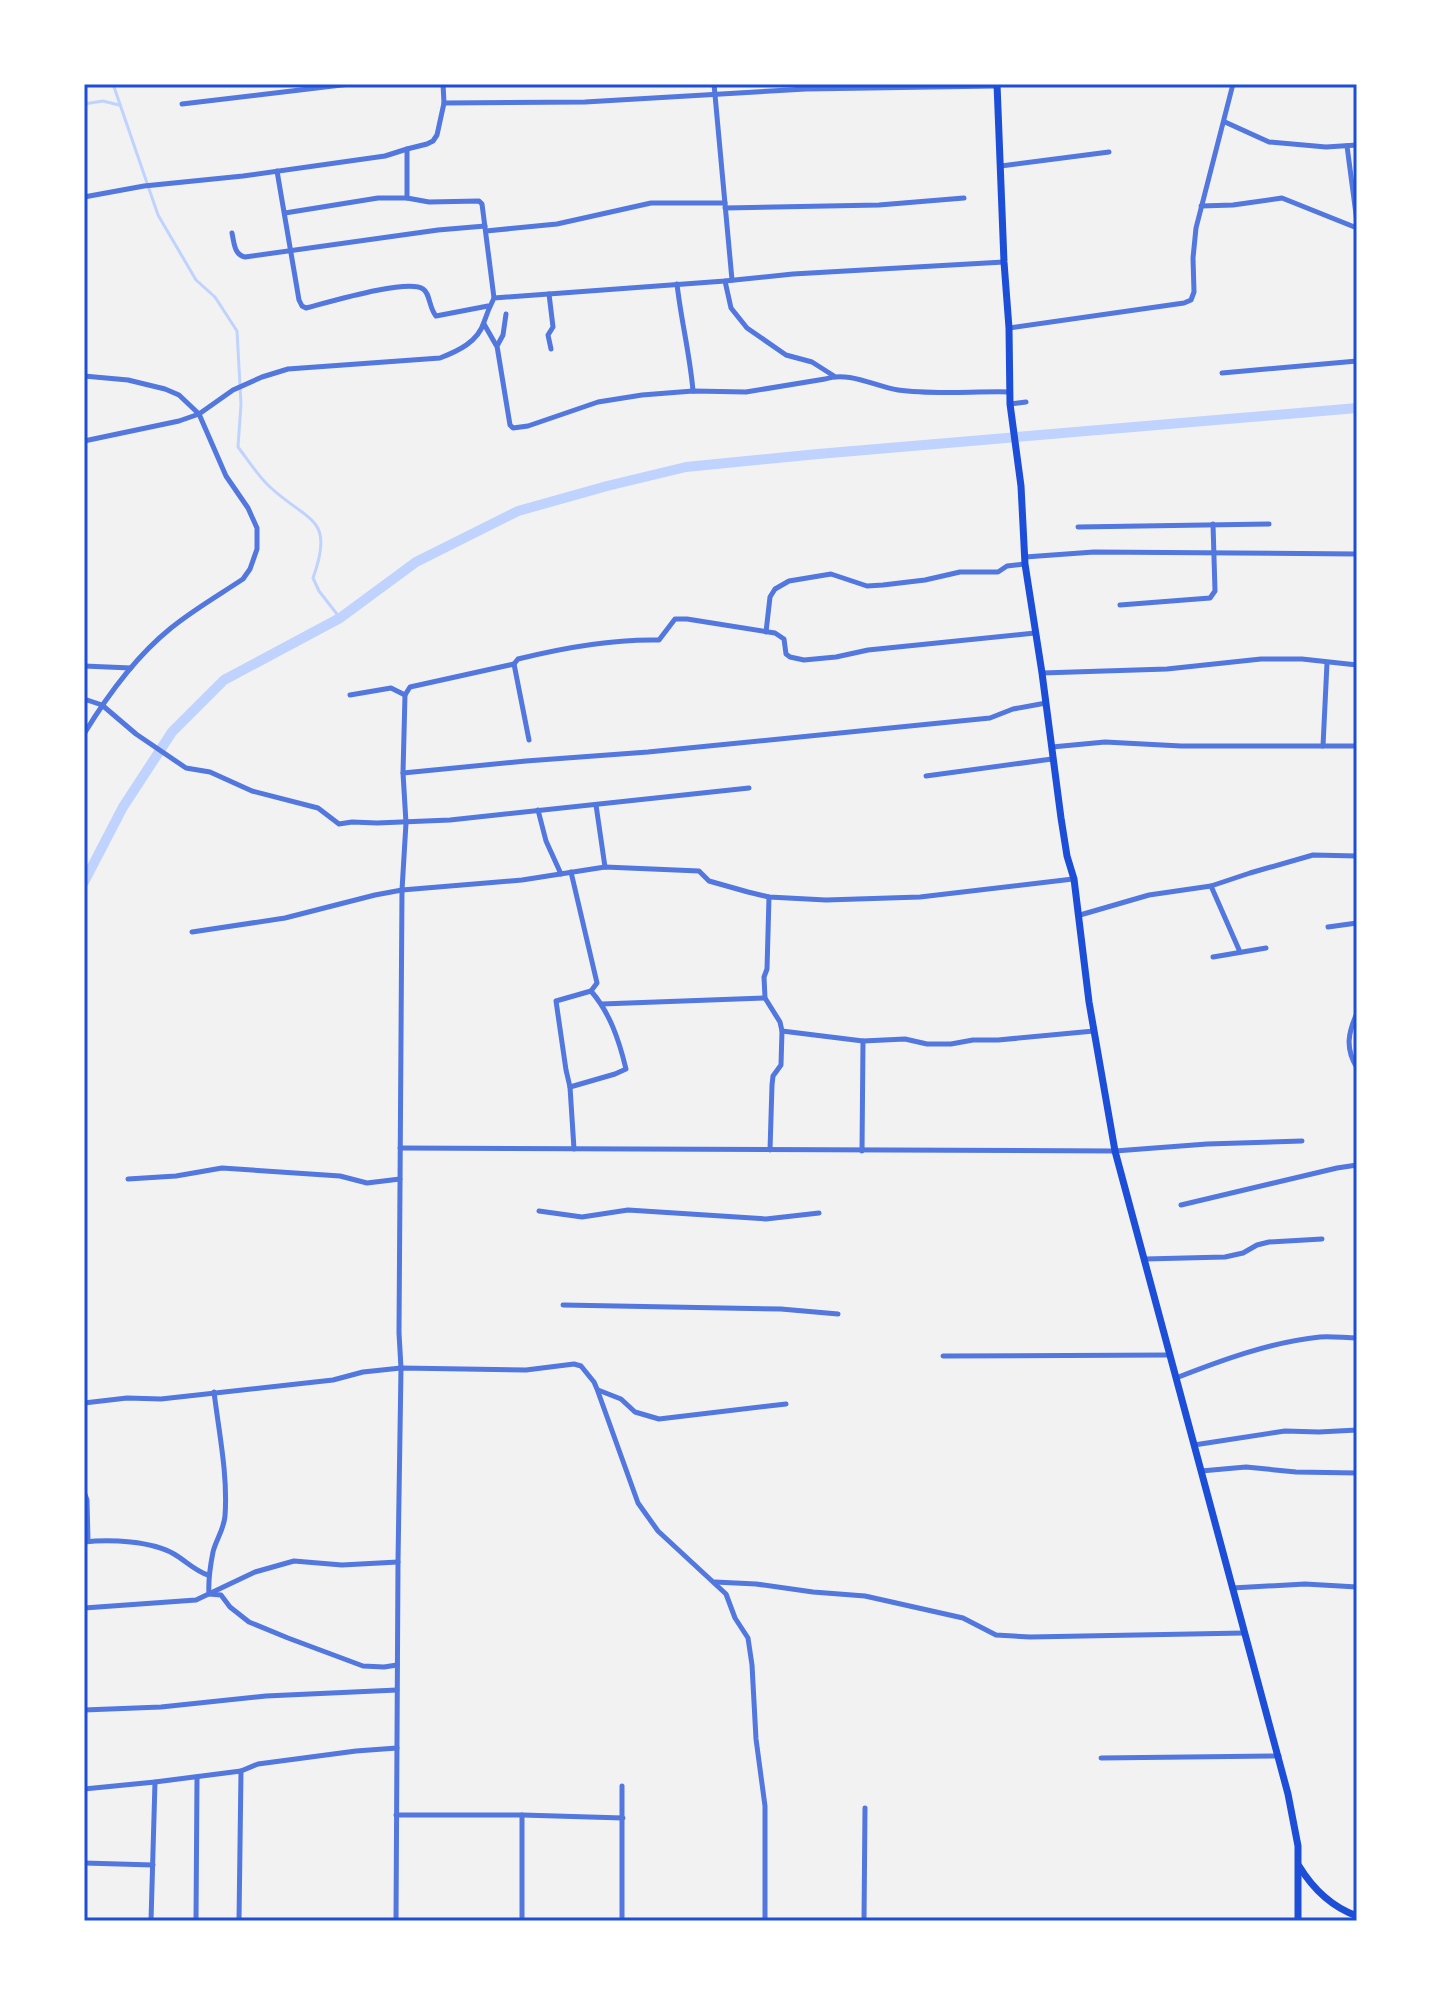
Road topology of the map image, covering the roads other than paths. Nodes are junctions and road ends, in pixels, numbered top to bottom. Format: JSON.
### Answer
{"nodes":[{"id":1,"x":350,"y":84,"type":"edge"},
{"id":2,"x":443,"y":84,"type":"edge"},
{"id":3,"x":714,"y":84,"type":"edge"},
{"id":4,"x":1233,"y":84,"type":"edge"},
{"id":5,"x":997,"y":85,"type":"edge"},
{"id":6,"x":715,"y":94,"type":"junction"},
{"id":7,"x":444,"y":103,"type":"junction"},
{"id":8,"x":182,"y":104,"type":"dead end"},
{"id":9,"x":1225,"y":122,"type":"junction"},
{"id":10,"x":1357,"y":145,"type":"edge"},
{"id":11,"x":1347,"y":146,"type":"junction"},
{"id":12,"x":407,"y":149,"type":"junction"},
{"id":13,"x":1109,"y":152,"type":"dead end"},
{"id":14,"x":1001,"y":166,"type":"junction"},
{"id":15,"x":277,"y":171,"type":"junction"},
{"id":16,"x":84,"y":197,"type":"edge"},
{"id":17,"x":407,"y":198,"type":"junction"},
{"id":18,"x":964,"y":198,"type":"dead end"},
{"id":19,"x":725,"y":206,"type":"junction"},
{"id":20,"x":1201,"y":206,"type":"junction"},
{"id":21,"x":285,"y":213,"type":"junction"},
{"id":22,"x":1357,"y":222,"type":"edge"},
{"id":23,"x":486,"y":228,"type":"junction"},
{"id":24,"x":1357,"y":228,"type":"edge"},
{"id":25,"x":232,"y":233,"type":"dead end"},
{"id":26,"x":290,"y":250,"type":"junction"},
{"id":27,"x":1004,"y":262,"type":"junction"},
{"id":28,"x":729,"y":281,"type":"junction"},
{"id":29,"x":677,"y":284,"type":"junction"},
{"id":30,"x":549,"y":294,"type":"junction"},
{"id":31,"x":494,"y":298,"type":"junction"},
{"id":32,"x":489,"y":306,"type":"junction"},
{"id":33,"x":506,"y":314,"type":"dead end"},
{"id":34,"x":484,"y":324,"type":"junction"},
{"id":35,"x":1009,"y":328,"type":"junction"},
{"id":36,"x":497,"y":346,"type":"junction"},
{"id":37,"x":551,"y":349,"type":"dead end"},
{"id":38,"x":1357,"y":361,"type":"edge"},
{"id":39,"x":1222,"y":373,"type":"dead end"},
{"id":40,"x":84,"y":376,"type":"edge"},
{"id":41,"x":834,"y":376,"type":"junction"},
{"id":42,"x":693,"y":391,"type":"junction"},
{"id":43,"x":1011,"y":392,"type":"junction"},
{"id":44,"x":1026,"y":402,"type":"dead end"},
{"id":45,"x":1010,"y":404,"type":"junction"},
{"id":46,"x":199,"y":414,"type":"junction"},
{"id":47,"x":84,"y":441,"type":"edge"},
{"id":48,"x":1213,"y":524,"type":"junction"},
{"id":49,"x":1269,"y":524,"type":"dead end"},
{"id":50,"x":1078,"y":527,"type":"dead end"},
{"id":51,"x":1213,"y":552,"type":"junction"},
{"id":52,"x":1357,"y":554,"type":"edge"},
{"id":53,"x":1025,"y":561,"type":"junction"},
{"id":54,"x":1120,"y":605,"type":"dead end"},
{"id":55,"x":766,"y":632,"type":"junction"},
{"id":56,"x":1035,"y":633,"type":"junction"},
{"id":57,"x":1327,"y":663,"type":"junction"},
{"id":58,"x":514,"y":664,"type":"junction"},
{"id":59,"x":1357,"y":665,"type":"edge"},
{"id":60,"x":84,"y":666,"type":"edge"},
{"id":61,"x":131,"y":668,"type":"junction"},
{"id":62,"x":1042,"y":673,"type":"junction"},
{"id":63,"x":350,"y":695,"type":"dead end"},
{"id":64,"x":405,"y":695,"type":"junction"},
{"id":65,"x":84,"y":699,"type":"edge"},
{"id":66,"x":1046,"y":703,"type":"junction"},
{"id":67,"x":102,"y":705,"type":"junction"},
{"id":68,"x":84,"y":734,"type":"edge"},
{"id":69,"x":529,"y":740,"type":"dead end"},
{"id":70,"x":1323,"y":746,"type":"junction"},
{"id":71,"x":1357,"y":746,"type":"edge"},
{"id":72,"x":1052,"y":747,"type":"junction"},
{"id":73,"x":1052,"y":759,"type":"junction"},
{"id":74,"x":403,"y":773,"type":"junction"},
{"id":75,"x":926,"y":776,"type":"dead end"},
{"id":76,"x":749,"y":788,"type":"dead end"},
{"id":77,"x":596,"y":805,"type":"junction"},
{"id":78,"x":538,"y":810,"type":"junction"},
{"id":79,"x":406,"y":823,"type":"junction"},
{"id":80,"x":1357,"y":856,"type":"edge"},
{"id":81,"x":605,"y":867,"type":"junction"},
{"id":82,"x":571,"y":872,"type":"junction"},
{"id":83,"x":561,"y":874,"type":"junction"},
{"id":84,"x":1074,"y":879,"type":"junction"},
{"id":85,"x":1211,"y":886,"type":"junction"},
{"id":86,"x":402,"y":890,"type":"junction"},
{"id":87,"x":769,"y":897,"type":"junction"},
{"id":88,"x":1080,"y":915,"type":"junction"},
{"id":89,"x":1357,"y":923,"type":"edge"},
{"id":90,"x":1328,"y":927,"type":"dead end"},
{"id":91,"x":192,"y":932,"type":"dead end"},
{"id":92,"x":1266,"y":948,"type":"dead end"},
{"id":93,"x":1240,"y":952,"type":"junction"},
{"id":94,"x":1213,"y":957,"type":"dead end"},
{"id":95,"x":591,"y":991,"type":"junction"},
{"id":96,"x":765,"y":998,"type":"junction"},
{"id":97,"x":602,"y":1004,"type":"junction"},
{"id":98,"x":1357,"y":1014,"type":"edge"},
{"id":99,"x":782,"y":1031,"type":"junction"},
{"id":100,"x":1094,"y":1031,"type":"junction"},
{"id":101,"x":863,"y":1041,"type":"junction"},
{"id":102,"x":1357,"y":1068,"type":"edge"},
{"id":103,"x":570,"y":1087,"type":"junction"},
{"id":104,"x":1302,"y":1141,"type":"dead end"},
{"id":105,"x":400,"y":1148,"type":"junction"},
{"id":106,"x":574,"y":1149,"type":"junction"},
{"id":107,"x":770,"y":1150,"type":"junction"},
{"id":108,"x":862,"y":1151,"type":"junction"},
{"id":109,"x":1115,"y":1151,"type":"junction"},
{"id":110,"x":1357,"y":1165,"type":"edge"},
{"id":111,"x":128,"y":1179,"type":"dead end"},
{"id":112,"x":400,"y":1179,"type":"junction"},
{"id":113,"x":1181,"y":1205,"type":"dead end"},
{"id":114,"x":539,"y":1211,"type":"dead end"},
{"id":115,"x":819,"y":1213,"type":"dead end"},
{"id":116,"x":1322,"y":1239,"type":"dead end"},
{"id":117,"x":1144,"y":1260,"type":"junction"},
{"id":118,"x":563,"y":1305,"type":"dead end"},
{"id":119,"x":838,"y":1314,"type":"dead end"},
{"id":120,"x":1357,"y":1338,"type":"edge"},
{"id":121,"x":1169,"y":1355,"type":"junction"},
{"id":122,"x":943,"y":1356,"type":"dead end"},
{"id":123,"x":401,"y":1368,"type":"junction"},
{"id":124,"x":1175,"y":1378,"type":"junction"},
{"id":125,"x":597,"y":1389,"type":"junction"},
{"id":126,"x":214,"y":1392,"type":"junction"},
{"id":127,"x":84,"y":1403,"type":"edge"},
{"id":128,"x":786,"y":1404,"type":"dead end"},
{"id":129,"x":1357,"y":1430,"type":"edge"},
{"id":130,"x":1193,"y":1446,"type":"junction"},
{"id":131,"x":1200,"y":1471,"type":"junction"},
{"id":132,"x":1357,"y":1473,"type":"edge"},
{"id":133,"x":84,"y":1492,"type":"edge"},
{"id":134,"x":86,"y":1542,"type":"edge"},
{"id":135,"x":398,"y":1562,"type":"junction"},
{"id":136,"x":208,"y":1575,"type":"junction"},
{"id":137,"x":714,"y":1582,"type":"junction"},
{"id":138,"x":1357,"y":1587,"type":"edge"},
{"id":139,"x":1231,"y":1588,"type":"junction"},
{"id":140,"x":209,"y":1594,"type":"junction"},
{"id":141,"x":84,"y":1608,"type":"edge"},
{"id":142,"x":1244,"y":1633,"type":"junction"},
{"id":143,"x":397,"y":1665,"type":"junction"},
{"id":144,"x":397,"y":1690,"type":"junction"},
{"id":145,"x":84,"y":1710,"type":"edge"},
{"id":146,"x":397,"y":1748,"type":"junction"},
{"id":147,"x":1279,"y":1756,"type":"junction"},
{"id":148,"x":1101,"y":1758,"type":"dead end"},
{"id":149,"x":241,"y":1771,"type":"junction"},
{"id":150,"x":197,"y":1777,"type":"junction"},
{"id":151,"x":155,"y":1782,"type":"junction"},
{"id":152,"x":622,"y":1786,"type":"dead end"},
{"id":153,"x":84,"y":1789,"type":"edge"},
{"id":154,"x":865,"y":1808,"type":"dead end"},
{"id":155,"x":396,"y":1815,"type":"junction"},
{"id":156,"x":522,"y":1815,"type":"junction"},
{"id":157,"x":623,"y":1818,"type":"junction"},
{"id":158,"x":84,"y":1863,"type":"edge"},
{"id":159,"x":1298,"y":1864,"type":"junction"},
{"id":160,"x":153,"y":1865,"type":"junction"},
{"id":161,"x":1357,"y":1916,"type":"edge"},
{"id":162,"x":151,"y":1921,"type":"edge"},
{"id":163,"x":196,"y":1921,"type":"edge"},
{"id":164,"x":239,"y":1921,"type":"edge"},
{"id":165,"x":396,"y":1921,"type":"edge"},
{"id":166,"x":522,"y":1921,"type":"edge"},
{"id":167,"x":622,"y":1921,"type":"edge"},
{"id":168,"x":765,"y":1921,"type":"edge"},
{"id":169,"x":864,"y":1921,"type":"edge"},
{"id":170,"x":1298,"y":1921,"type":"edge"}],
"edges":[{"from":1,"to":8,"type":"street"},
{"from":2,"to":7,"type":"street"},
{"from":3,"to":6,"type":"street"},
{"from":4,"to":9,"type":"street"},
{"from":5,"to":6,"type":"street"},
{"from":5,"to":14,"type":"main road"},
{"from":6,"to":7,"type":"street"},
{"from":6,"to":19,"type":"street"},
{"from":7,"to":12,"type":"street"},
{"from":9,"to":11,"type":"street"},
{"from":9,"to":20,"type":"street"},
{"from":10,"to":11,"type":"street"},
{"from":11,"to":22,"type":"street"},
{"from":12,"to":15,"type":"street"},
{"from":12,"to":17,"type":"street"},
{"from":13,"to":14,"type":"street"},
{"from":14,"to":27,"type":"main road"},
{"from":15,"to":16,"type":"street"},
{"from":15,"to":21,"type":"street"},
{"from":17,"to":21,"type":"street"},
{"from":17,"to":23,"type":"street"},
{"from":18,"to":19,"type":"street"},
{"from":19,"to":23,"type":"street"},
{"from":19,"to":28,"type":"street"},
{"from":20,"to":24,"type":"street"},
{"from":20,"to":35,"type":"street"},
{"from":21,"to":26,"type":"street"},
{"from":23,"to":26,"type":"street"},
{"from":23,"to":31,"type":"street"},
{"from":25,"to":26,"type":"street"},
{"from":26,"to":32,"type":"street"},
{"from":27,"to":28,"type":"street"},
{"from":27,"to":35,"type":"main road"},
{"from":28,"to":29,"type":"street"},
{"from":28,"to":41,"type":"street"},
{"from":29,"to":30,"type":"street"},
{"from":29,"to":42,"type":"street"},
{"from":30,"to":31,"type":"street"},
{"from":30,"to":37,"type":"street"},
{"from":31,"to":32,"type":"street"},
{"from":32,"to":34,"type":"street"},
{"from":33,"to":36,"type":"street"},
{"from":34,"to":36,"type":"street"},
{"from":34,"to":46,"type":"street"},
{"from":35,"to":43,"type":"main road"},
{"from":36,"to":42,"type":"street"},
{"from":38,"to":39,"type":"street"},
{"from":40,"to":46,"type":"street"},
{"from":41,"to":42,"type":"street"},
{"from":41,"to":43,"type":"street"},
{"from":43,"to":45,"type":"main road"},
{"from":44,"to":45,"type":"street"},
{"from":45,"to":53,"type":"main road"},
{"from":46,"to":47,"type":"street"},
{"from":46,"to":61,"type":"street"},
{"from":48,"to":49,"type":"street"},
{"from":48,"to":50,"type":"street"},
{"from":48,"to":51,"type":"street"},
{"from":51,"to":52,"type":"street"},
{"from":51,"to":53,"type":"street"},
{"from":51,"to":54,"type":"street"},
{"from":53,"to":55,"type":"street"},
{"from":53,"to":56,"type":"main road"},
{"from":55,"to":56,"type":"street"},
{"from":55,"to":58,"type":"street"},
{"from":56,"to":62,"type":"main road"},
{"from":57,"to":59,"type":"street"},
{"from":57,"to":62,"type":"street"},
{"from":57,"to":70,"type":"street"},
{"from":58,"to":64,"type":"street"},
{"from":58,"to":69,"type":"street"},
{"from":60,"to":61,"type":"street"},
{"from":61,"to":67,"type":"street"},
{"from":62,"to":66,"type":"main road"},
{"from":63,"to":64,"type":"street"},
{"from":64,"to":74,"type":"street"},
{"from":65,"to":67,"type":"street"},
{"from":66,"to":72,"type":"main road"},
{"from":66,"to":74,"type":"street"},
{"from":67,"to":68,"type":"street"},
{"from":67,"to":79,"type":"street"},
{"from":70,"to":71,"type":"street"},
{"from":70,"to":72,"type":"street"},
{"from":72,"to":73,"type":"main road"},
{"from":73,"to":75,"type":"street"},
{"from":73,"to":84,"type":"main road"},
{"from":74,"to":79,"type":"street"},
{"from":76,"to":77,"type":"street"},
{"from":77,"to":78,"type":"street"},
{"from":77,"to":81,"type":"street"},
{"from":78,"to":79,"type":"street"},
{"from":78,"to":83,"type":"street"},
{"from":79,"to":86,"type":"street"},
{"from":80,"to":85,"type":"street"},
{"from":81,"to":82,"type":"street"},
{"from":81,"to":87,"type":"street"},
{"from":82,"to":83,"type":"street"},
{"from":82,"to":95,"type":"street"},
{"from":83,"to":86,"type":"street"},
{"from":84,"to":87,"type":"street"},
{"from":84,"to":88,"type":"main road"},
{"from":85,"to":88,"type":"street"},
{"from":85,"to":93,"type":"street"},
{"from":86,"to":91,"type":"street"},
{"from":86,"to":105,"type":"street"},
{"from":87,"to":96,"type":"street"},
{"from":88,"to":100,"type":"main road"},
{"from":89,"to":90,"type":"street"},
{"from":92,"to":93,"type":"street"},
{"from":93,"to":94,"type":"street"},
{"from":95,"to":97,"type":"street"},
{"from":95,"to":103,"type":"street"},
{"from":96,"to":97,"type":"street"},
{"from":96,"to":99,"type":"street"},
{"from":97,"to":103,"type":"street"},
{"from":98,"to":102,"type":"street"},
{"from":99,"to":101,"type":"street"},
{"from":99,"to":107,"type":"street"},
{"from":100,"to":101,"type":"street"},
{"from":100,"to":109,"type":"main road"},
{"from":101,"to":108,"type":"street"},
{"from":103,"to":106,"type":"street"},
{"from":104,"to":109,"type":"street"},
{"from":105,"to":106,"type":"street"},
{"from":105,"to":112,"type":"street"},
{"from":106,"to":107,"type":"street"},
{"from":107,"to":108,"type":"street"},
{"from":108,"to":109,"type":"street"},
{"from":109,"to":117,"type":"main road"},
{"from":110,"to":113,"type":"street"},
{"from":111,"to":112,"type":"street"},
{"from":112,"to":123,"type":"street"},
{"from":114,"to":115,"type":"street"},
{"from":116,"to":117,"type":"street"},
{"from":117,"to":121,"type":"main road"},
{"from":118,"to":119,"type":"street"},
{"from":120,"to":124,"type":"street"},
{"from":121,"to":122,"type":"street"},
{"from":121,"to":124,"type":"main road"},
{"from":123,"to":125,"type":"street"},
{"from":123,"to":126,"type":"street"},
{"from":123,"to":135,"type":"street"},
{"from":124,"to":130,"type":"main road"},
{"from":125,"to":128,"type":"street"},
{"from":125,"to":137,"type":"street"},
{"from":126,"to":127,"type":"street"},
{"from":126,"to":136,"type":"street"},
{"from":129,"to":130,"type":"street"},
{"from":130,"to":131,"type":"main road"},
{"from":131,"to":132,"type":"street"},
{"from":131,"to":139,"type":"main road"},
{"from":133,"to":134,"type":"street"},
{"from":134,"to":136,"type":"street"},
{"from":135,"to":140,"type":"street"},
{"from":135,"to":143,"type":"street"},
{"from":136,"to":140,"type":"street"},
{"from":137,"to":142,"type":"street"},
{"from":137,"to":168,"type":"street"},
{"from":138,"to":139,"type":"street"},
{"from":139,"to":142,"type":"main road"},
{"from":140,"to":141,"type":"street"},
{"from":140,"to":143,"type":"street"},
{"from":142,"to":147,"type":"main road"},
{"from":143,"to":144,"type":"street"},
{"from":144,"to":145,"type":"street"},
{"from":144,"to":146,"type":"street"},
{"from":146,"to":149,"type":"street"},
{"from":146,"to":155,"type":"street"},
{"from":147,"to":148,"type":"street"},
{"from":147,"to":159,"type":"main road"},
{"from":149,"to":150,"type":"street"},
{"from":149,"to":164,"type":"street"},
{"from":150,"to":151,"type":"street"},
{"from":150,"to":163,"type":"street"},
{"from":151,"to":153,"type":"street"},
{"from":151,"to":160,"type":"street"},
{"from":152,"to":157,"type":"street"},
{"from":154,"to":169,"type":"street"},
{"from":155,"to":156,"type":"street"},
{"from":155,"to":165,"type":"street"},
{"from":156,"to":157,"type":"street"},
{"from":156,"to":166,"type":"street"},
{"from":157,"to":167,"type":"street"},
{"from":158,"to":160,"type":"street"},
{"from":159,"to":161,"type":"main road"},
{"from":159,"to":170,"type":"main road"},
{"from":160,"to":162,"type":"street"}]}
